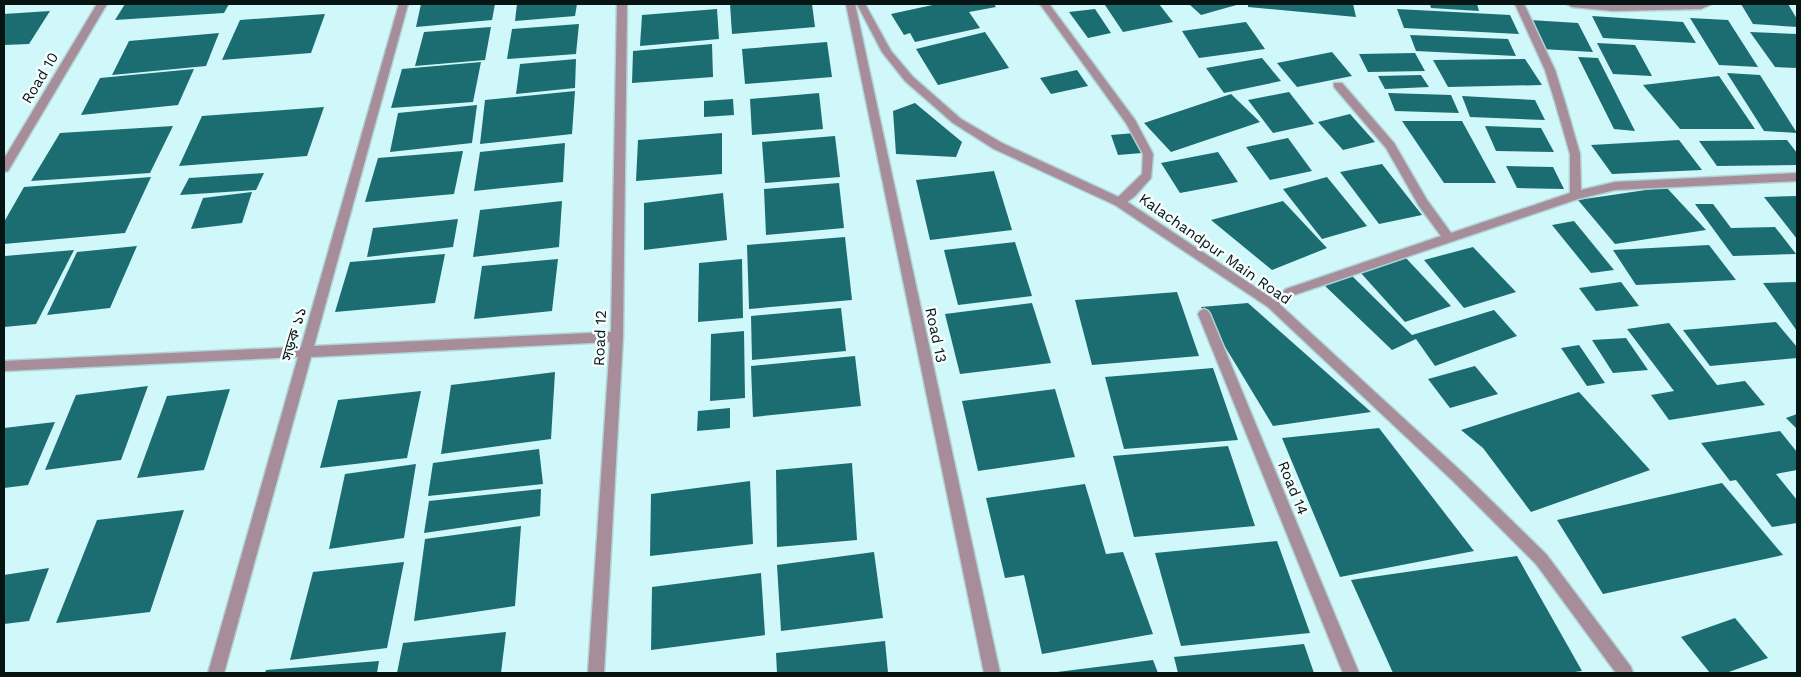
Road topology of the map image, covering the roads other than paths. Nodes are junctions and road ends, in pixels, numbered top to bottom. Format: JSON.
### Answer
{"nodes":[{"id":1,"x":102,"y":4,"type":"edge"},
{"id":2,"x":403,"y":4,"type":"edge"},
{"id":3,"x":622,"y":4,"type":"edge"},
{"id":4,"x":850,"y":4,"type":"edge"},
{"id":5,"x":861,"y":4,"type":"edge"},
{"id":6,"x":1044,"y":4,"type":"edge"},
{"id":7,"x":1519,"y":4,"type":"edge"},
{"id":8,"x":1572,"y":4,"type":"edge"},
{"id":9,"x":1707,"y":4,"type":"edge"},
{"id":10,"x":1338,"y":85,"type":"dead end"},
{"id":11,"x":4,"y":168,"type":"edge"},
{"id":12,"x":1797,"y":177,"type":"edge"},
{"id":13,"x":1576,"y":194,"type":"junction"},
{"id":14,"x":1119,"y":202,"type":"junction"},
{"id":15,"x":1449,"y":238,"type":"junction"},
{"id":16,"x":1272,"y":304,"type":"junction"},
{"id":17,"x":1204,"y":314,"type":"dead end"},
{"id":18,"x":617,"y":337,"type":"junction"},
{"id":19,"x":306,"y":352,"type":"junction"},
{"id":20,"x":4,"y":366,"type":"edge"},
{"id":21,"x":216,"y":673,"type":"edge"},
{"id":22,"x":596,"y":673,"type":"edge"},
{"id":23,"x":992,"y":673,"type":"edge"},
{"id":24,"x":1351,"y":673,"type":"edge"},
{"id":25,"x":1625,"y":673,"type":"edge"}],
"edges":[{"from":1,"to":11,"type":"street","name":"Road 10"},
{"from":2,"to":19,"type":"street","name":"সড়ক ১১"},
{"from":3,"to":18,"type":"street","name":"Road 12"},
{"from":4,"to":23,"type":"street","name":"Road 13"},
{"from":5,"to":14,"type":"street","name":"Kalachandpur Main Road"},
{"from":6,"to":14,"type":"street"},
{"from":7,"to":13,"type":"street"},
{"from":8,"to":9,"type":"street"},
{"from":10,"to":15,"type":"street"},
{"from":12,"to":13,"type":"street"},
{"from":13,"to":15,"type":"street"},
{"from":14,"to":16,"type":"street","name":"Kalachandpur Main Road"},
{"from":15,"to":16,"type":"street"},
{"from":16,"to":25,"type":"street","name":"Kalachandpur Main Road"},
{"from":17,"to":24,"type":"street","name":"Road 14"},
{"from":18,"to":19,"type":"street"},
{"from":18,"to":22,"type":"street","name":"Road 12"},
{"from":19,"to":20,"type":"street"},
{"from":19,"to":21,"type":"street","name":"সড়ক ১১"}]}
